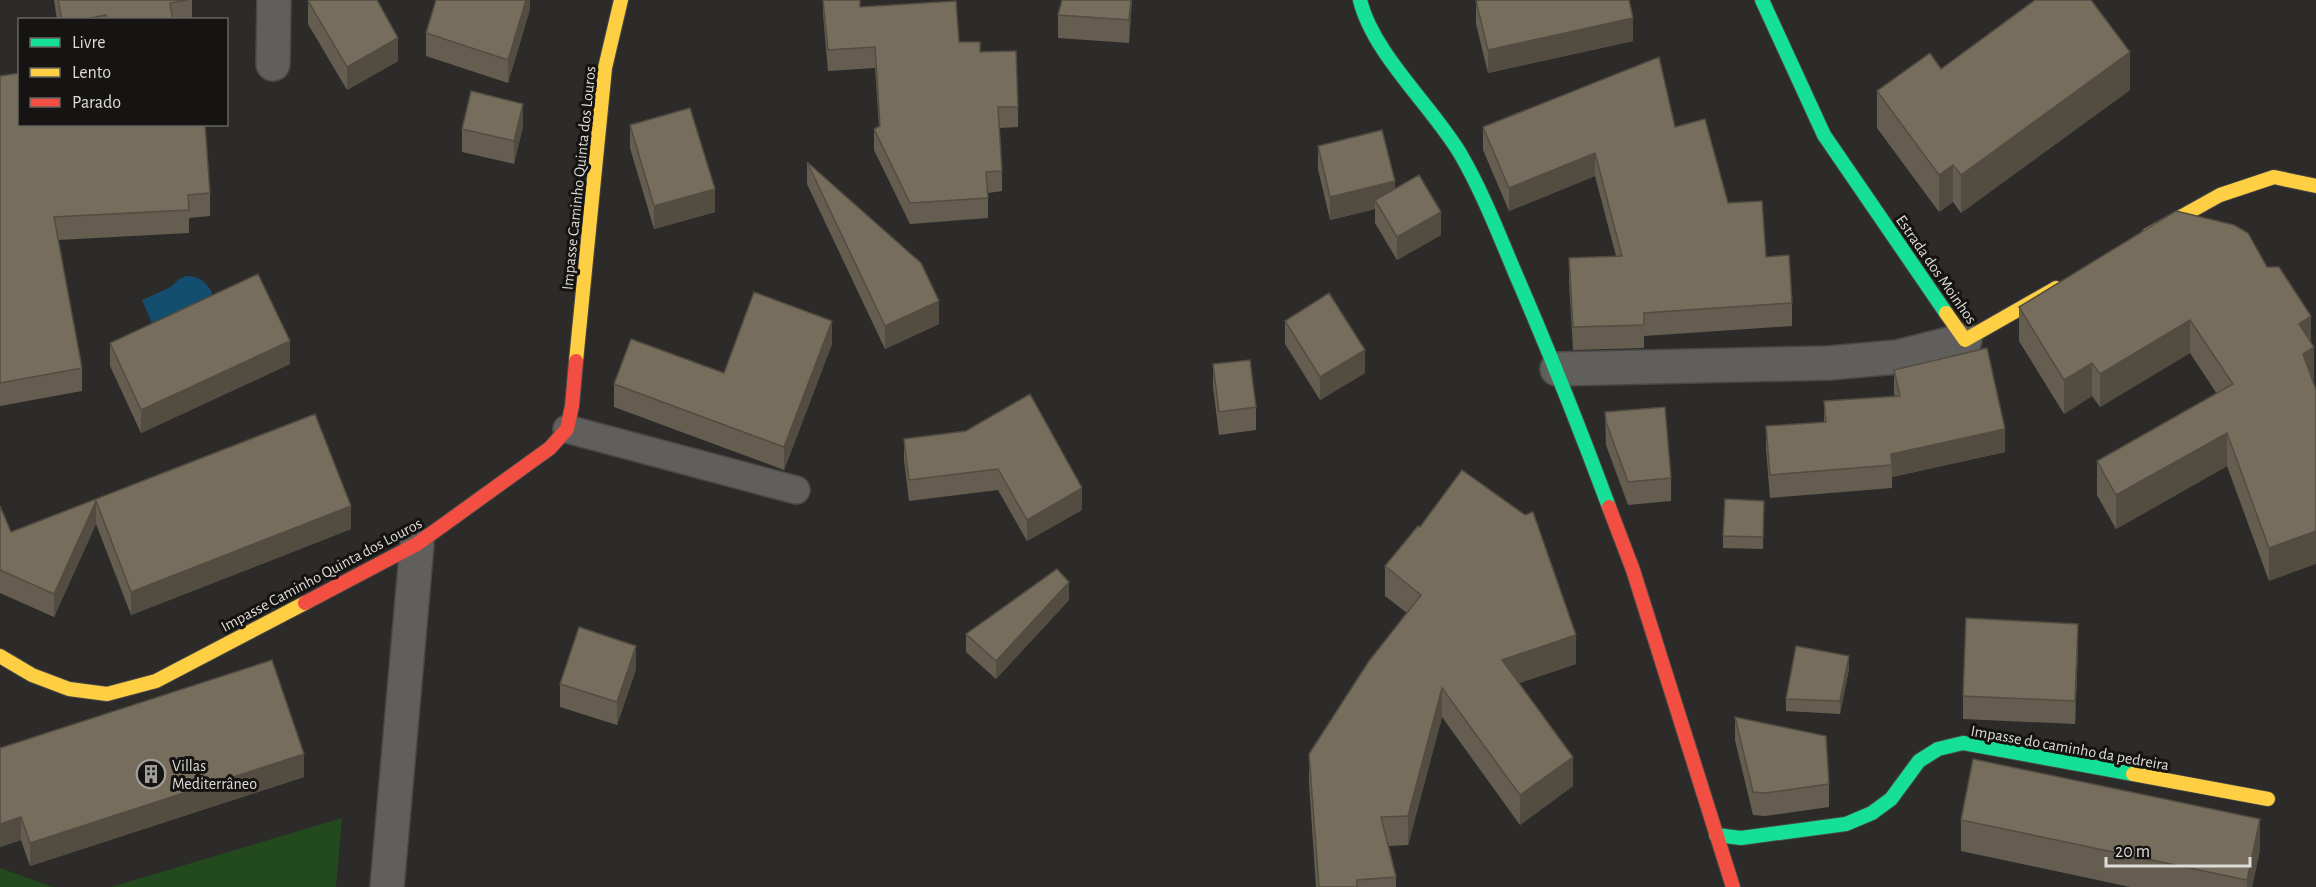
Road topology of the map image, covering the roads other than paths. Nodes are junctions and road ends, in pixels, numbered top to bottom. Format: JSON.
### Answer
{"nodes":[{"id":1,"x":274,"y":0,"type":"edge"},
{"id":2,"x":621,"y":0,"type":"edge"},
{"id":3,"x":1360,"y":0,"type":"edge"},
{"id":4,"x":1762,"y":0,"type":"edge"},
{"id":5,"x":273,"y":64,"type":"dead end"},
{"id":6,"x":2316,"y":186,"type":"edge"},
{"id":7,"x":2138,"y":241,"type":"edge"},
{"id":8,"x":2067,"y":282,"type":"edge"},
{"id":9,"x":1965,"y":340,"type":"junction"},
{"id":10,"x":1557,"y":369,"type":"junction"},
{"id":11,"x":567,"y":429,"type":"junction"},
{"id":12,"x":796,"y":490,"type":"dead end"},
{"id":13,"x":417,"y":544,"type":"junction"},
{"id":14,"x":0,"y":656,"type":"edge"},
{"id":15,"x":2268,"y":799,"type":"dead end"},
{"id":16,"x":1716,"y":835,"type":"junction"},
{"id":17,"x":387,"y":887,"type":"edge"},
{"id":18,"x":1733,"y":887,"type":"edge"}],
"edges":[{"from":1,"to":5,"type":"street"},
{"from":2,"to":11,"type":"street","name":"Impasse Caminho Quinta dos Louros"},
{"from":3,"to":10,"type":"street"},
{"from":4,"to":9,"type":"street","name":"Estrada dos Moinhos"},
{"from":6,"to":7,"type":"street"},
{"from":8,"to":9,"type":"street","name":"Estrada dos Moinhos"},
{"from":9,"to":10,"type":"street"},
{"from":10,"to":16,"type":"street"},
{"from":11,"to":12,"type":"lane"},
{"from":11,"to":13,"type":"street","name":"Impasse Caminho Quinta dos Louros"},
{"from":13,"to":14,"type":"street","name":"Impasse Caminho Quinta dos Louros"},
{"from":13,"to":17,"type":"street"},
{"from":15,"to":16,"type":"street","name":"Impasse do caminho da pedreira"},
{"from":16,"to":18,"type":"street"}]}
